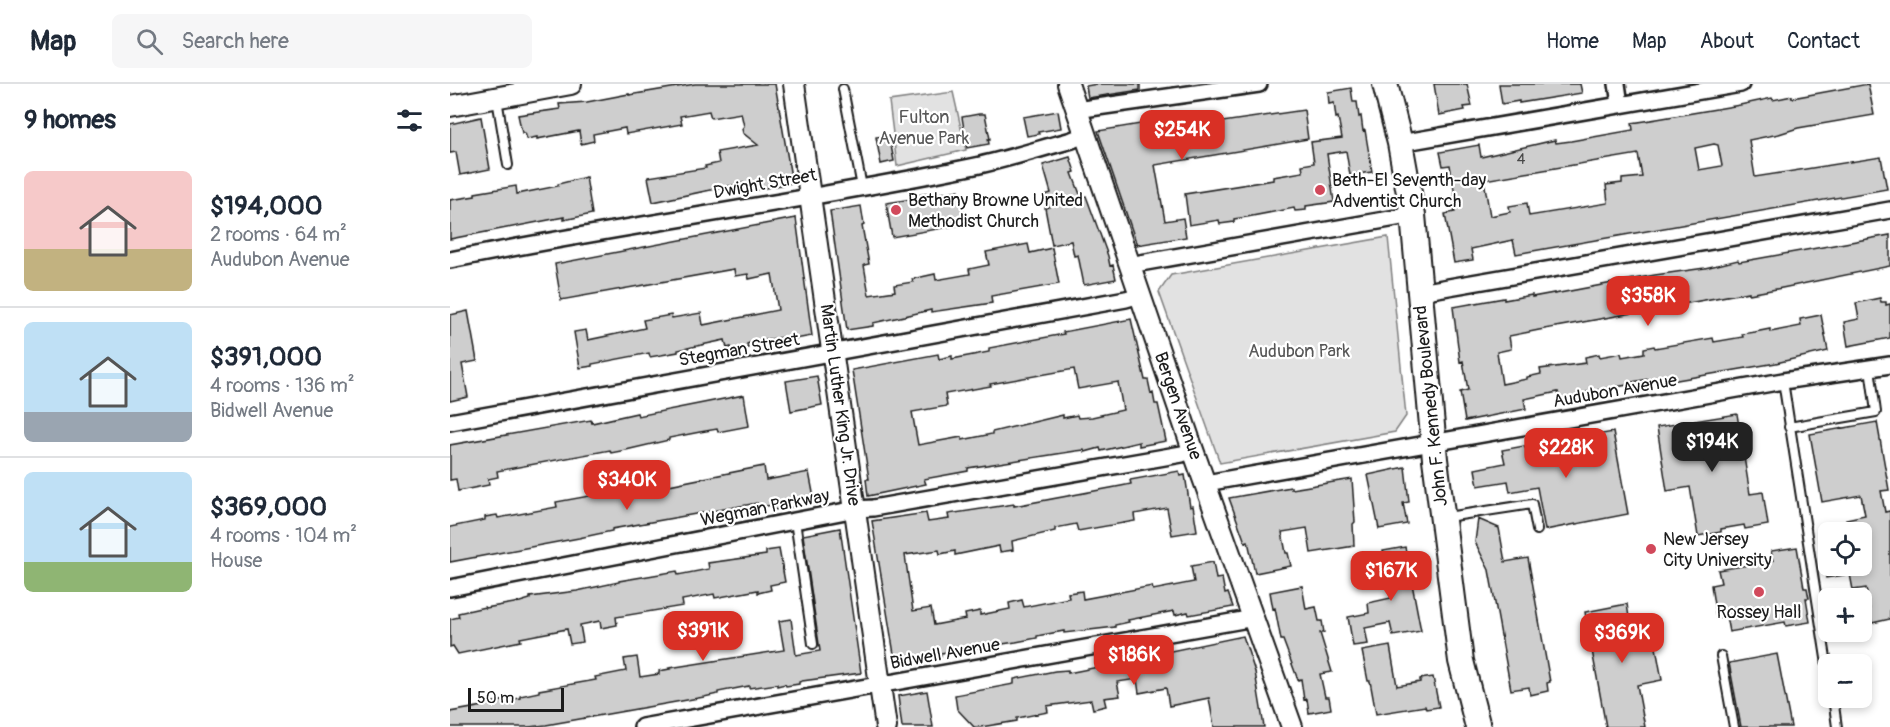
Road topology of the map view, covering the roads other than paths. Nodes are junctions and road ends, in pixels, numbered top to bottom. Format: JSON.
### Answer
{"nodes":[{"id":1,"x":571,"y":84,"type":"edge"},
{"id":2,"x":794,"y":84,"type":"edge"},
{"id":3,"x":1068,"y":84,"type":"edge"},
{"id":4,"x":1259,"y":84,"type":"edge"},
{"id":5,"x":1385,"y":84,"type":"edge"},
{"id":6,"x":1617,"y":84,"type":"edge"},
{"id":7,"x":1741,"y":84,"type":"edge"},
{"id":8,"x":843,"y":89,"type":"dead end"},
{"id":9,"x":495,"y":91,"type":"edge"},
{"id":10,"x":1620,"y":104,"type":"junction"},
{"id":11,"x":450,"y":106,"type":"edge"},
{"id":12,"x":1076,"y":110,"type":"junction"},
{"id":13,"x":1084,"y":135,"type":"junction"},
{"id":14,"x":1400,"y":143,"type":"junction"},
{"id":15,"x":508,"y":165,"type":"dead end"},
{"id":16,"x":862,"y":187,"type":"junction"},
{"id":17,"x":809,"y":196,"type":"junction"},
{"id":18,"x":1890,"y":210,"type":"edge"},
{"id":19,"x":1413,"y":215,"type":"junction"},
{"id":20,"x":450,"y":260,"type":"edge"},
{"id":21,"x":1129,"y":265,"type":"junction"},
{"id":22,"x":1420,"y":292,"type":"junction"},
{"id":23,"x":1140,"y":295,"type":"junction"},
{"id":24,"x":832,"y":353,"type":"junction"},
{"id":25,"x":1890,"y":365,"type":"edge"},
{"id":26,"x":1870,"y":368,"type":"junction"},
{"id":27,"x":1784,"y":381,"type":"junction"},
{"id":28,"x":450,"y":422,"type":"edge"},
{"id":29,"x":1789,"y":427,"type":"junction"},
{"id":30,"x":1434,"y":443,"type":"junction"},
{"id":31,"x":1193,"y":450,"type":"junction"},
{"id":32,"x":1206,"y":483,"type":"junction"},
{"id":33,"x":856,"y":509,"type":"junction"},
{"id":34,"x":1443,"y":518,"type":"junction"},
{"id":35,"x":795,"y":522,"type":"junction"},
{"id":36,"x":1537,"y":530,"type":"dead end"},
{"id":37,"x":450,"y":588,"type":"edge"},
{"id":38,"x":1254,"y":618,"type":"junction"},
{"id":39,"x":813,"y":644,"type":"dead end"},
{"id":40,"x":1825,"y":654,"type":"edge"},
{"id":41,"x":1721,"y":656,"type":"dead end"},
{"id":42,"x":879,"y":685,"type":"junction"},
{"id":43,"x":1835,"y":708,"type":"edge"},
{"id":44,"x":642,"y":727,"type":"edge"},
{"id":45,"x":886,"y":727,"type":"edge"},
{"id":46,"x":1293,"y":727,"type":"edge"},
{"id":47,"x":1478,"y":727,"type":"edge"},
{"id":48,"x":1734,"y":727,"type":"edge"},
{"id":49,"x":1838,"y":727,"type":"edge"}],
"edges":[{"from":1,"to":9,"type":"street"},
{"from":2,"to":17,"type":"street","name":"Martin Luther King Jr. Drive"},
{"from":3,"to":12,"type":"street","name":"Bergen Avenue"},
{"from":4,"to":12,"type":"street"},
{"from":5,"to":14,"type":"main road","name":"John F. Kennedy Boulevard"},
{"from":6,"to":10,"type":"street"},
{"from":7,"to":10,"type":"street"},
{"from":8,"to":16,"type":"lane"},
{"from":9,"to":11,"type":"street"},
{"from":9,"to":15,"type":"lane"},
{"from":10,"to":14,"type":"street"},
{"from":12,"to":13,"type":"street","name":"Bergen Avenue"},
{"from":13,"to":16,"type":"street","name":"Dwight Street"},
{"from":13,"to":21,"type":"street","name":"Bergen Avenue"},
{"from":14,"to":19,"type":"main road","name":"John F. Kennedy Boulevard"},
{"from":16,"to":17,"type":"street","name":"Dwight Street"},
{"from":17,"to":20,"type":"street","name":"Dwight Street"},
{"from":17,"to":24,"type":"street","name":"Martin Luther King Jr. Drive"},
{"from":18,"to":22,"type":"street"},
{"from":19,"to":21,"type":"street"},
{"from":19,"to":22,"type":"main road","name":"John F. Kennedy Boulevard"},
{"from":21,"to":23,"type":"street","name":"Bergen Avenue"},
{"from":22,"to":30,"type":"main road","name":"John F. Kennedy Boulevard"},
{"from":23,"to":24,"type":"street","name":"Stegman Street"},
{"from":23,"to":31,"type":"street","name":"Bergen Avenue"},
{"from":24,"to":28,"type":"street","name":"Stegman Street"},
{"from":24,"to":33,"type":"street","name":"Martin Luther King Jr. Drive"},
{"from":25,"to":26,"type":"street","name":"Audubon Avenue"},
{"from":26,"to":27,"type":"street","name":"Audubon Avenue"},
{"from":26,"to":29,"type":"lane"},
{"from":27,"to":29,"type":"lane"},
{"from":27,"to":30,"type":"street","name":"Audubon Avenue"},
{"from":29,"to":40,"type":"lane"},
{"from":30,"to":32,"type":"street","name":"Audubon Avenue"},
{"from":30,"to":34,"type":"main road","name":"John F. Kennedy Boulevard"},
{"from":31,"to":32,"type":"street","name":"Bergen Avenue"},
{"from":31,"to":33,"type":"street","name":"Wegman Parkway"},
{"from":32,"to":38,"type":"street","name":"Bergen Avenue"},
{"from":33,"to":35,"type":"street","name":"Wegman Parkway"},
{"from":33,"to":42,"type":"street","name":"Martin Luther King Jr. Drive"},
{"from":34,"to":36,"type":"lane"},
{"from":34,"to":47,"type":"main road","name":"John F. Kennedy Boulevard"},
{"from":35,"to":37,"type":"street","name":"Wegman Parkway"},
{"from":35,"to":39,"type":"lane"},
{"from":38,"to":42,"type":"street","name":"Bidwell Avenue"},
{"from":38,"to":46,"type":"street","name":"Bergen Avenue"},
{"from":41,"to":48,"type":"lane"},
{"from":42,"to":44,"type":"street","name":"Bidwell Avenue"},
{"from":42,"to":45,"type":"street","name":"Martin Luther King Jr. Drive"},
{"from":43,"to":49,"type":"lane"}]}
